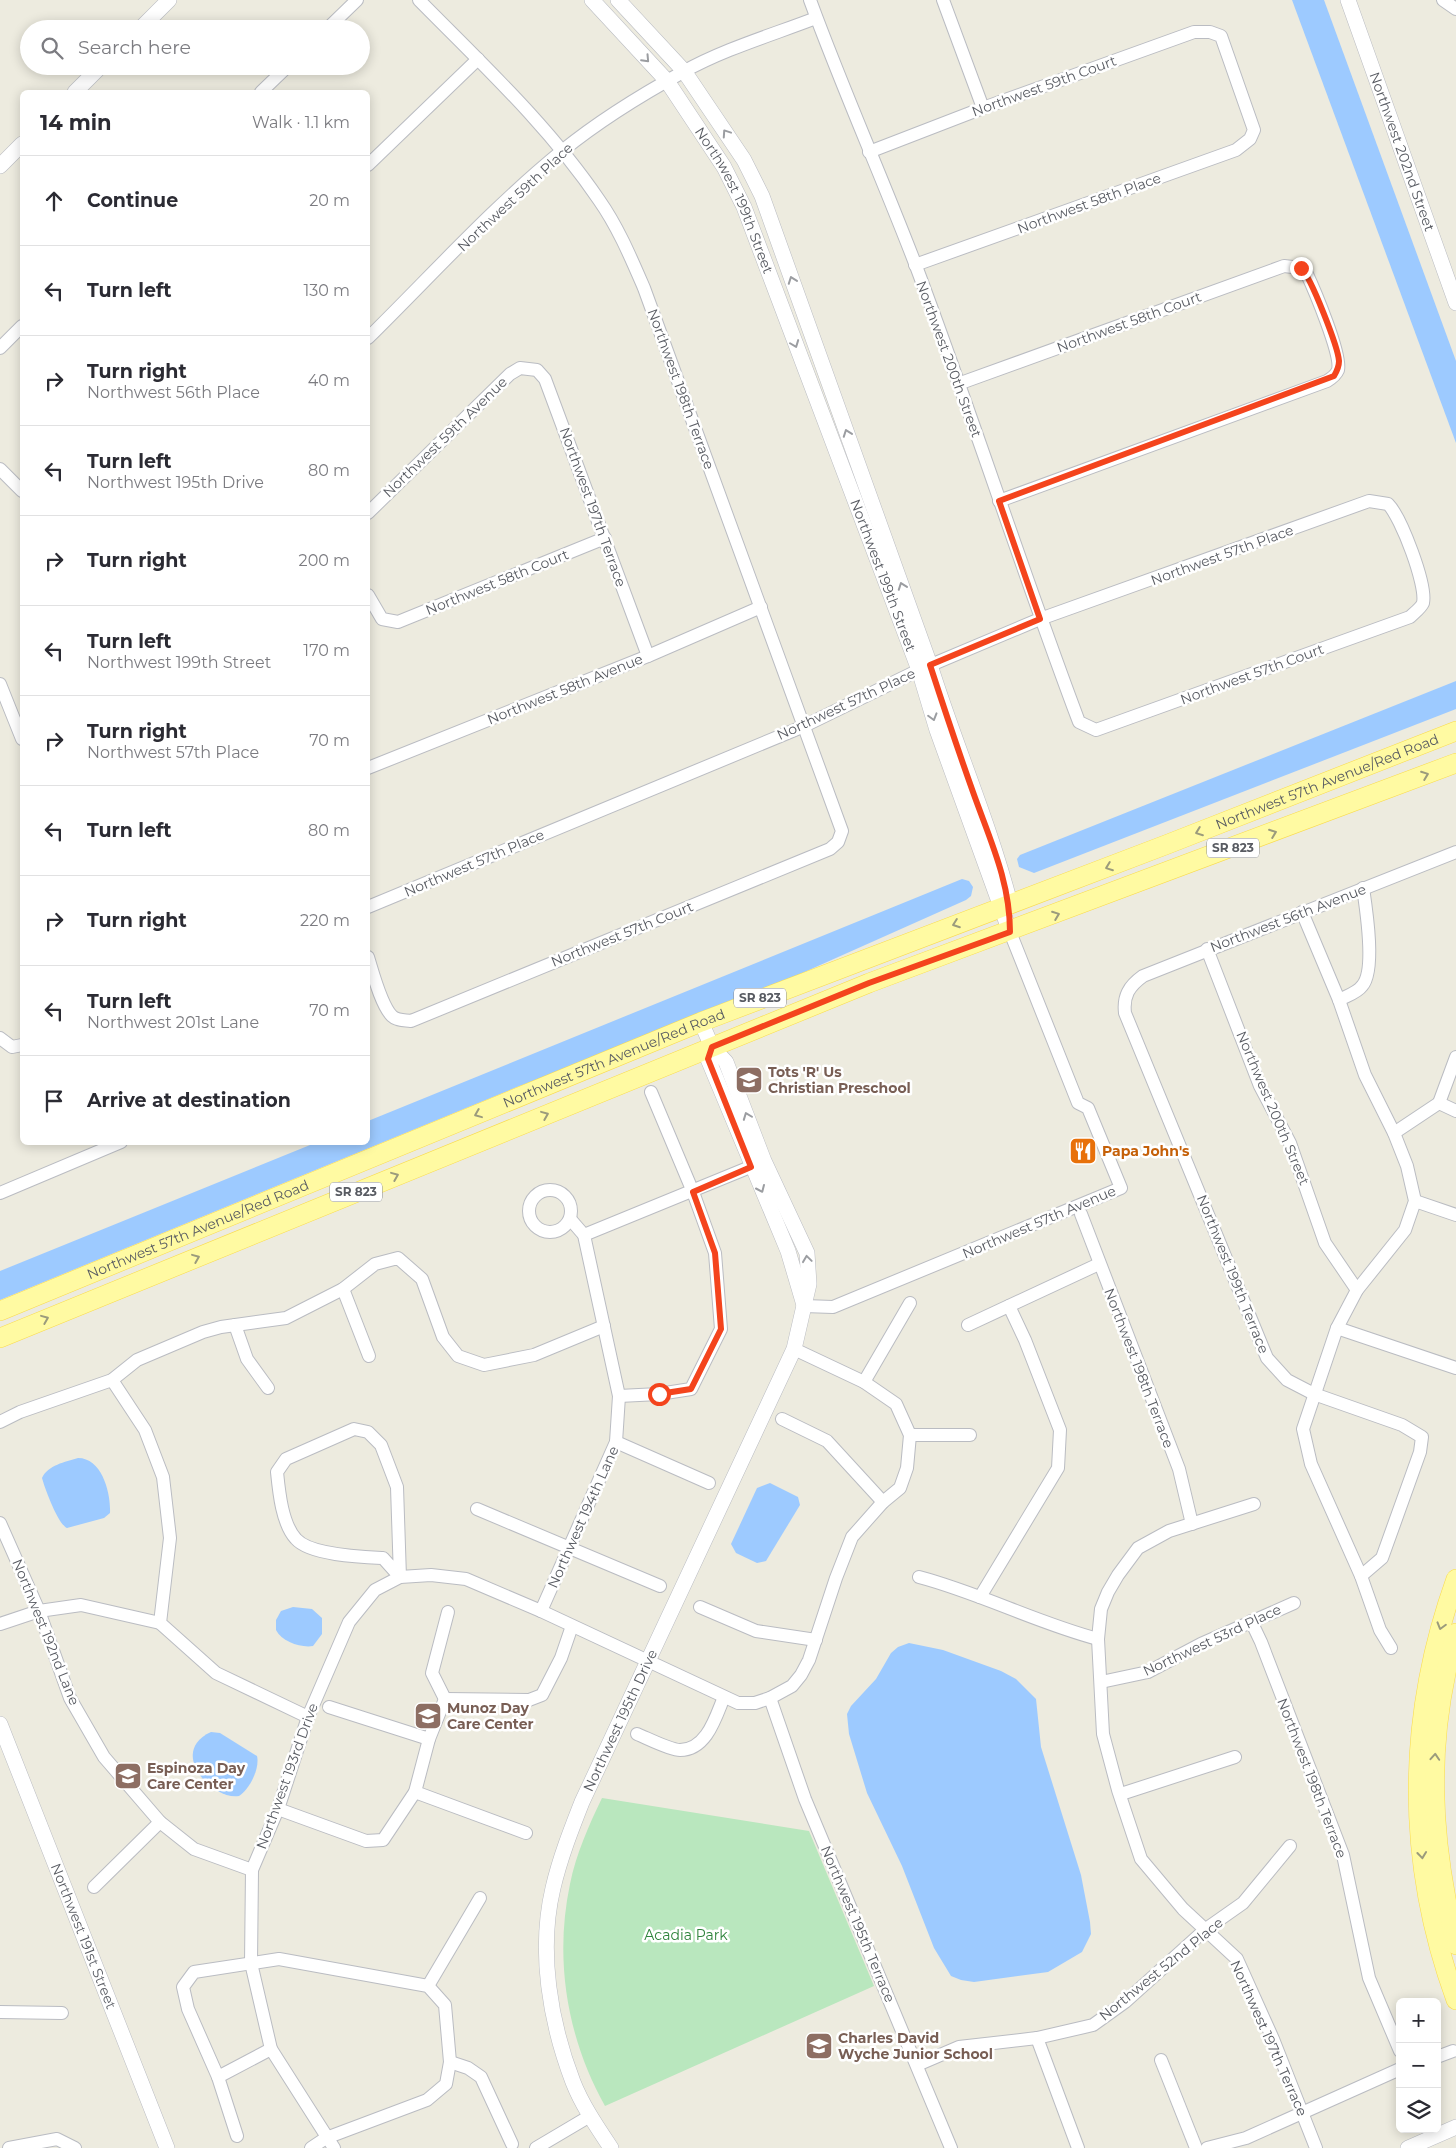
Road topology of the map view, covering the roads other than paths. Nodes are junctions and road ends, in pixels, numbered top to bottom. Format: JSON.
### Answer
{"nodes":[{"id":1,"x":169,"y":0,"type":"edge"},
{"id":2,"x":357,"y":0,"type":"edge"},
{"id":3,"x":419,"y":0,"type":"edge"},
{"id":4,"x":592,"y":0,"type":"edge"},
{"id":5,"x":618,"y":0,"type":"edge"},
{"id":6,"x":810,"y":0,"type":"edge"},
{"id":7,"x":943,"y":0,"type":"edge"},
{"id":8,"x":1348,"y":0,"type":"edge"},
{"id":9,"x":1443,"y":0,"type":"edge"},
{"id":10,"x":1456,"y":9,"type":"edge"},
{"id":11,"x":816,"y":18,"type":"junction"},
{"id":12,"x":149,"y":20,"type":"edge"},
{"id":13,"x":336,"y":20,"type":"edge"},
{"id":14,"x":478,"y":60,"type":"junction"},
{"id":15,"x":684,"y":71,"type":"junction"},
{"id":16,"x":92,"y":75,"type":"edge"},
{"id":17,"x":279,"y":75,"type":"edge"},
{"id":18,"x":667,"y":81,"type":"junction"},
{"id":19,"x":77,"y":90,"type":"edge"},
{"id":20,"x":263,"y":90,"type":"edge"},
{"id":21,"x":984,"y":108,"type":"junction"},
{"id":22,"x":1254,"y":130,"type":"joint"},
{"id":23,"x":20,"y":146,"type":"edge"},
{"id":24,"x":562,"y":150,"type":"junction"},
{"id":25,"x":869,"y":152,"type":"junction"},
{"id":26,"x":370,"y":163,"type":"edge"},
{"id":27,"x":0,"y":166,"type":"edge"},
{"id":28,"x":916,"y":265,"type":"junction"},
{"id":29,"x":1456,"y":303,"type":"edge"},
{"id":30,"x":20,"y":328,"type":"edge"},
{"id":31,"x":370,"y":336,"type":"edge"},
{"id":32,"x":0,"y":348,"type":"edge"},
{"id":33,"x":527,"y":368,"type":"joint"},
{"id":34,"x":958,"y":384,"type":"junction"},
{"id":35,"x":0,"y":469,"type":"edge"},
{"id":36,"x":20,"y":489,"type":"edge"},
{"id":37,"x":999,"y":501,"type":"junction"},
{"id":38,"x":1388,"y":504,"type":"joint"},
{"id":39,"x":370,"y":511,"type":"edge"},
{"id":40,"x":604,"y":538,"type":"junction"},
{"id":41,"x":370,"y":599,"type":"edge"},
{"id":42,"x":762,"y":607,"type":"junction"},
{"id":43,"x":1040,"y":619,"type":"junction"},
{"id":44,"x":648,"y":656,"type":"junction"},
{"id":45,"x":925,"y":668,"type":"junction"},
{"id":46,"x":0,"y":684,"type":"edge"},
{"id":47,"x":1079,"y":722,"type":"joint"},
{"id":48,"x":802,"y":727,"type":"junction"},
{"id":49,"x":1456,"y":731,"type":"edge"},
{"id":50,"x":20,"y":734,"type":"edge"},
{"id":51,"x":1456,"y":763,"type":"edge"},
{"id":52,"x":370,"y":767,"type":"edge"},
{"id":53,"x":840,"y":837,"type":"joint"},
{"id":54,"x":1456,"y":852,"type":"edge"},
{"id":55,"x":1363,"y":888,"type":"junction"},
{"id":56,"x":370,"y":906,"type":"edge"},
{"id":57,"x":1006,"y":906,"type":"junction"},
{"id":58,"x":1302,"y":912,"type":"junction"},
{"id":59,"x":1010,"y":932,"type":"junction"},
{"id":60,"x":1208,"y":950,"type":"junction"},
{"id":61,"x":370,"y":962,"type":"edge"},
{"id":62,"x":1127,"y":992,"type":"joint"},
{"id":63,"x":1339,"y":1000,"type":"junction"},
{"id":64,"x":702,"y":1022,"type":"junction"},
{"id":65,"x":0,"y":1038,"type":"edge"},
{"id":66,"x":17,"y":1046,"type":"edge"},
{"id":67,"x":712,"y":1047,"type":"junction"},
{"id":68,"x":1456,"y":1057,"type":"edge"},
{"id":69,"x":651,"y":1092,"type":"dead end"},
{"id":70,"x":1439,"y":1103,"type":"junction"},
{"id":71,"x":1456,"y":1111,"type":"edge"},
{"id":72,"x":1394,"y":1132,"type":"junction"},
{"id":73,"x":114,"y":1145,"type":"edge"},
{"id":74,"x":758,"y":1164,"type":"junction"},
{"id":75,"x":693,"y":1192,"type":"junction"},
{"id":76,"x":0,"y":1193,"type":"edge"},
{"id":77,"x":1415,"y":1201,"type":"junction"},
{"id":78,"x":1081,"y":1214,"type":"dead end"},
{"id":79,"x":1456,"y":1215,"type":"edge"},
{"id":80,"x":571,"y":1220,"type":"dead end"},
{"id":81,"x":584,"y":1235,"type":"junction"},
{"id":82,"x":1099,"y":1264,"type":"junction"},
{"id":83,"x":343,"y":1289,"type":"junction"},
{"id":84,"x":1357,"y":1290,"type":"junction"},
{"id":85,"x":910,"y":1303,"type":"dead end"},
{"id":86,"x":804,"y":1306,"type":"junction"},
{"id":87,"x":1009,"y":1306,"type":"junction"},
{"id":88,"x":0,"y":1311,"type":"edge"},
{"id":89,"x":235,"y":1325,"type":"junction"},
{"id":90,"x":968,"y":1325,"type":"dead end"},
{"id":91,"x":604,"y":1326,"type":"junction"},
{"id":92,"x":1338,"y":1328,"type":"junction"},
{"id":93,"x":0,"y":1338,"type":"edge"},
{"id":94,"x":794,"y":1349,"type":"junction"},
{"id":95,"x":369,"y":1356,"type":"dead end"},
{"id":96,"x":1456,"y":1368,"type":"edge"},
{"id":97,"x":112,"y":1380,"type":"junction"},
{"id":98,"x":864,"y":1382,"type":"junction"},
{"id":99,"x":268,"y":1388,"type":"dead end"},
{"id":100,"x":1314,"y":1394,"type":"junction"},
{"id":101,"x":619,"y":1396,"type":"junction"},
{"id":102,"x":782,"y":1419,"type":"dead end"},
{"id":103,"x":0,"y":1422,"type":"edge"},
{"id":104,"x":910,"y":1434,"type":"junction"},
{"id":105,"x":970,"y":1435,"type":"dead end"},
{"id":106,"x":616,"y":1442,"type":"junction"},
{"id":107,"x":709,"y":1483,"type":"dead end"},
{"id":108,"x":883,"y":1502,"type":"junction"},
{"id":109,"x":1254,"y":1504,"type":"dead end"},
{"id":110,"x":477,"y":1509,"type":"dead end"},
{"id":111,"x":0,"y":1523,"type":"edge"},
{"id":112,"x":1192,"y":1524,"type":"junction"},
{"id":113,"x":569,"y":1549,"type":"junction"},
{"id":114,"x":1361,"y":1576,"type":"junction"},
{"id":115,"x":400,"y":1577,"type":"junction"},
{"id":116,"x":919,"y":1577,"type":"dead end"},
{"id":117,"x":1456,"y":1579,"type":"edge"},
{"id":118,"x":660,"y":1586,"type":"dead end"},
{"id":119,"x":980,"y":1597,"type":"junction"},
{"id":120,"x":1294,"y":1603,"type":"dead end"},
{"id":121,"x":700,"y":1607,"type":"dead end"},
{"id":122,"x":38,"y":1610,"type":"junction"},
{"id":123,"x":541,"y":1611,"type":"junction"},
{"id":124,"x":448,"y":1612,"type":"dead end"},
{"id":125,"x":1251,"y":1621,"type":"junction"},
{"id":126,"x":160,"y":1623,"type":"junction"},
{"id":127,"x":0,"y":1624,"type":"edge"},
{"id":128,"x":572,"y":1626,"type":"junction"},
{"id":129,"x":1456,"y":1633,"type":"edge"},
{"id":130,"x":1098,"y":1639,"type":"junction"},
{"id":131,"x":816,"y":1640,"type":"junction"},
{"id":132,"x":1391,"y":1648,"type":"dead end"},
{"id":133,"x":649,"y":1661,"type":"junction"},
{"id":134,"x":1101,"y":1682,"type":"junction"},
{"id":135,"x":724,"y":1697,"type":"junction"},
{"id":136,"x":770,"y":1698,"type":"junction"},
{"id":137,"x":445,"y":1699,"type":"junction"},
{"id":138,"x":329,"y":1707,"type":"dead end"},
{"id":139,"x":308,"y":1717,"type":"junction"},
{"id":140,"x":0,"y":1724,"type":"edge"},
{"id":141,"x":637,"y":1734,"type":"dead end"},
{"id":142,"x":430,"y":1739,"type":"junction"},
{"id":143,"x":1235,"y":1757,"type":"dead end"},
{"id":144,"x":415,"y":1792,"type":"junction"},
{"id":145,"x":1121,"y":1794,"type":"junction"},
{"id":146,"x":1426,"y":1806,"type":"junction"},
{"id":147,"x":278,"y":1809,"type":"junction"},
{"id":148,"x":160,"y":1822,"type":"junction"},
{"id":149,"x":526,"y":1833,"type":"dead end"},
{"id":150,"x":1290,"y":1846,"type":"dead end"},
{"id":151,"x":252,"y":1870,"type":"junction"},
{"id":152,"x":94,"y":1887,"type":"dead end"},
{"id":153,"x":480,"y":1898,"type":"dead end"},
{"id":154,"x":1206,"y":1929,"type":"junction"},
{"id":155,"x":1456,"y":1945,"type":"edge"},
{"id":156,"x":251,"y":1963,"type":"junction"},
{"id":157,"x":428,"y":1986,"type":"junction"},
{"id":158,"x":1456,"y":2000,"type":"edge"},
{"id":159,"x":0,"y":2012,"type":"edge"},
{"id":160,"x":62,"y":2013,"type":"dead end"},
{"id":161,"x":1037,"y":2038,"type":"junction"},
{"id":162,"x":1397,"y":2043,"type":"edge"},
{"id":163,"x":271,"y":2049,"type":"junction"},
{"id":164,"x":1453,"y":2051,"type":"dead end"},
{"id":165,"x":1441,"y":2056,"type":"edge"},
{"id":166,"x":1161,"y":2060,"type":"dead end"},
{"id":167,"x":450,"y":2062,"type":"junction"},
{"id":168,"x":917,"y":2065,"type":"junction"},
{"id":169,"x":1396,"y":2071,"type":"edge"},
{"id":170,"x":218,"y":2077,"type":"junction"},
{"id":171,"x":1302,"y":2112,"type":"junction"},
{"id":172,"x":590,"y":2116,"type":"junction"},
{"id":173,"x":1456,"y":2127,"type":"edge"},
{"id":174,"x":238,"y":2136,"type":"dead end"},
{"id":175,"x":330,"y":2143,"type":"edge"},
{"id":176,"x":512,"y":2144,"type":"dead end"},
{"id":177,"x":74,"y":2147,"type":"edge"},
{"id":178,"x":9,"y":2148,"type":"edge"},
{"id":179,"x":167,"y":2148,"type":"edge"},
{"id":180,"x":311,"y":2148,"type":"edge"},
{"id":181,"x":536,"y":2148,"type":"edge"},
{"id":182,"x":610,"y":2148,"type":"edge"},
{"id":183,"x":951,"y":2148,"type":"edge"},
{"id":184,"x":1078,"y":2148,"type":"edge"},
{"id":185,"x":1196,"y":2148,"type":"edge"},
{"id":186,"x":1207,"y":2148,"type":"edge"},
{"id":187,"x":1316,"y":2148,"type":"edge"},
{"id":188,"x":1408,"y":2148,"type":"edge"}],
"edges":[{"from":1,"to":12,"type":"street"},
{"from":2,"to":13,"type":"street"},
{"from":3,"to":14,"type":"street","name":"Northwest 198th Terrace"},
{"from":4,"to":18,"type":"street","name":"Northwest 199th Street","one_way":true},
{"from":5,"to":15,"type":"street","name":"Northwest 199th Street"},
{"from":6,"to":11,"type":"street","name":"Northwest 200th Street"},
{"from":7,"to":21,"type":"street"},
{"from":8,"to":29,"type":"street","name":"Northwest 202nd Street"},
{"from":9,"to":10,"type":"street"},
{"from":11,"to":15,"type":"street","name":"Northwest 59th Place"},
{"from":11,"to":25,"type":"street","name":"Northwest 200th Street"},
{"from":14,"to":24,"type":"street","name":"Northwest 198th Terrace"},
{"from":14,"to":26,"type":"street"},
{"from":15,"to":18,"type":"street","name":"Northwest 59th Place"},
{"from":45,"to":15,"type":"street","name":"Northwest 199th Street","one_way":true},
{"from":16,"to":19,"type":"street"},
{"from":17,"to":20,"type":"street"},
{"from":18,"to":24,"type":"street","name":"Northwest 59th Place"},
{"from":18,"to":45,"type":"street","name":"Northwest 199th Street","one_way":true},
{"from":21,"to":22,"type":"street","name":"Northwest 59th Court"},
{"from":21,"to":25,"type":"street","name":"Northwest 59th Court"},
{"from":22,"to":28,"type":"street","name":"Northwest 58th Place"},
{"from":23,"to":27,"type":"street"},
{"from":24,"to":31,"type":"street","name":"Northwest 59th Place"},
{"from":24,"to":42,"type":"street","name":"Northwest 198th Terrace"},
{"from":25,"to":28,"type":"street","name":"Northwest 200th Street"},
{"from":28,"to":34,"type":"street","name":"Northwest 200th Street"},
{"from":30,"to":32,"type":"street"},
{"from":33,"to":39,"type":"street","name":"Northwest 59th Avenue"},
{"from":33,"to":40,"type":"street","name":"Northwest 197th Terrace"},
{"from":34,"to":37,"type":"street","name":"Northwest 200th Street"},
{"from":34,"to":37,"type":"street","name":"Northwest 58th Court"},
{"from":35,"to":36,"type":"street"},
{"from":37,"to":43,"type":"street","name":"Northwest 200th Street"},
{"from":38,"to":43,"type":"street","name":"Northwest 57th Place"},
{"from":38,"to":47,"type":"street","name":"Northwest 57th Court"},
{"from":40,"to":41,"type":"street","name":"Northwest 58th Court"},
{"from":40,"to":44,"type":"street","name":"Northwest 197th Terrace"},
{"from":42,"to":44,"type":"street","name":"Northwest 58th Avenue"},
{"from":42,"to":48,"type":"street","name":"Northwest 198th Terrace"},
{"from":43,"to":45,"type":"street","name":"Northwest 57th Place"},
{"from":43,"to":47,"type":"street","name":"Northwest 200th Street"},
{"from":44,"to":52,"type":"street","name":"Northwest 58th Avenue"},
{"from":45,"to":48,"type":"street","name":"Northwest 57th Place"},
{"from":45,"to":57,"type":"street","name":"Northwest 199th Street"},
{"from":46,"to":50,"type":"street"},
{"from":48,"to":53,"type":"street","name":"Northwest 198th Terrace"},
{"from":48,"to":56,"type":"street","name":"Northwest 57th Place"},
{"from":49,"to":57,"type":"main road","name":"Northwest 57th Avenue/Red Road","number":"SR 823","one_way":true},
{"from":59,"to":51,"type":"main road","name":"Northwest 57th Avenue/Red Road","number":"SR 823","one_way":true},
{"from":53,"to":61,"type":"street","name":"Northwest 57th Court"},
{"from":54,"to":55,"type":"street","name":"Northwest 56th Avenue"},
{"from":55,"to":58,"type":"street","name":"Northwest 56th Avenue"},
{"from":55,"to":63,"type":"street"},
{"from":57,"to":59,"type":"street","name":"Northwest 199th Street"},
{"from":57,"to":64,"type":"main road","name":"Northwest 57th Avenue/Red Road","number":"SR 823","one_way":true},
{"from":58,"to":60,"type":"street","name":"Northwest 56th Avenue"},
{"from":58,"to":63,"type":"street"},
{"from":59,"to":67,"type":"main road","name":"Northwest 57th Avenue/Red Road","number":"SR 823"},
{"from":59,"to":86,"type":"street","name":"Northwest 57th Avenue"},
{"from":60,"to":62,"type":"street","name":"Northwest 56th Avenue"},
{"from":60,"to":84,"type":"street","name":"Northwest 200th Street"},
{"from":62,"to":100,"type":"street","name":"Northwest 199th Terrace"},
{"from":63,"to":72,"type":"street"},
{"from":64,"to":67,"type":"street","name":"Northwest 195th Drive"},
{"from":64,"to":88,"type":"main road","name":"Northwest 57th Avenue/Red Road","number":"SR 823","one_way":true},
{"from":65,"to":66,"type":"street"},
{"from":67,"to":74,"type":"street","name":"Northwest 195th Drive"},
{"from":93,"to":67,"type":"main road","name":"Northwest 57th Avenue/Red Road","number":"SR 823","one_way":true},
{"from":68,"to":70,"type":"street"},
{"from":69,"to":75,"type":"street"},
{"from":70,"to":71,"type":"street"},
{"from":70,"to":72,"type":"street"},
{"from":72,"to":77,"type":"street"},
{"from":73,"to":76,"type":"street"},
{"from":74,"to":75,"type":"street"},
{"from":74,"to":86,"type":"street","name":"Northwest 195th Drive"},
{"from":75,"to":81,"type":"street"},
{"from":75,"to":101,"type":"street"},
{"from":77,"to":79,"type":"street"},
{"from":77,"to":84,"type":"street"},
{"from":78,"to":82,"type":"street","name":"Northwest 198th Terrace"},
{"from":80,"to":81,"type":"street","name":"Northwest 194th Lane"},
{"from":81,"to":91,"type":"street","name":"Northwest 194th Lane"},
{"from":82,"to":87,"type":"street"},
{"from":82,"to":112,"type":"street","name":"Northwest 198th Terrace"},
{"from":83,"to":89,"type":"street"},
{"from":83,"to":91,"type":"street"},
{"from":83,"to":95,"type":"street"},
{"from":84,"to":92,"type":"street"},
{"from":85,"to":98,"type":"street"},
{"from":86,"to":94,"type":"street","name":"Northwest 195th Drive"},
{"from":87,"to":90,"type":"street"},
{"from":87,"to":119,"type":"street"},
{"from":89,"to":97,"type":"street"},
{"from":89,"to":99,"type":"street"},
{"from":91,"to":101,"type":"street","name":"Northwest 194th Lane"},
{"from":92,"to":96,"type":"street"},
{"from":92,"to":100,"type":"street"},
{"from":94,"to":98,"type":"street"},
{"from":94,"to":133,"type":"street","name":"Northwest 195th Drive"},
{"from":97,"to":103,"type":"street"},
{"from":97,"to":126,"type":"street"},
{"from":98,"to":104,"type":"street"},
{"from":100,"to":114,"type":"street"},
{"from":100,"to":114,"type":"street","name":"Northwest 199th Terrace"},
{"from":101,"to":106,"type":"street","name":"Northwest 194th Lane"},
{"from":102,"to":108,"type":"street"},
{"from":104,"to":105,"type":"street"},
{"from":104,"to":108,"type":"street"},
{"from":106,"to":107,"type":"street"},
{"from":106,"to":113,"type":"street","name":"Northwest 194th Lane"},
{"from":108,"to":131,"type":"street"},
{"from":109,"to":112,"type":"street","name":"Northwest 197th Terrace"},
{"from":110,"to":113,"type":"street"},
{"from":111,"to":122,"type":"street","name":"Northwest 192nd Lane"},
{"from":112,"to":130,"type":"street","name":"Northwest 197th Terrace"},
{"from":113,"to":118,"type":"street"},
{"from":113,"to":123,"type":"street","name":"Northwest 194th Lane"},
{"from":114,"to":132,"type":"street"},
{"from":115,"to":115,"type":"street"},
{"from":115,"to":123,"type":"street"},
{"from":115,"to":139,"type":"street","name":"Northwest 193rd Drive"},
{"from":116,"to":119,"type":"street"},
{"from":117,"to":146,"type":"main road","one_way":true},
{"from":119,"to":130,"type":"street"},
{"from":120,"to":125,"type":"street","name":"Northwest 53rd Place"},
{"from":121,"to":131,"type":"street"},
{"from":122,"to":126,"type":"street"},
{"from":122,"to":127,"type":"street"},
{"from":122,"to":148,"type":"street","name":"Northwest 192nd Lane"},
{"from":123,"to":128,"type":"street"},
{"from":124,"to":137,"type":"street"},
{"from":125,"to":134,"type":"street","name":"Northwest 53rd Place"},
{"from":125,"to":162,"type":"street","name":"Northwest 198th Terrace"},
{"from":126,"to":139,"type":"street"},
{"from":128,"to":133,"type":"street"},
{"from":128,"to":137,"type":"street"},
{"from":146,"to":129,"type":"main road","one_way":true},
{"from":130,"to":134,"type":"street","name":"Northwest 197th Terrace"},
{"from":131,"to":136,"type":"street"},
{"from":133,"to":135,"type":"street"},
{"from":133,"to":172,"type":"street","name":"Northwest 195th Drive"},
{"from":134,"to":145,"type":"street","name":"Northwest 197th Terrace"},
{"from":135,"to":136,"type":"street"},
{"from":135,"to":141,"type":"street"},
{"from":136,"to":168,"type":"street","name":"Northwest 195th Terrace"},
{"from":137,"to":142,"type":"street"},
{"from":138,"to":142,"type":"street"},
{"from":139,"to":147,"type":"street","name":"Northwest 193rd Drive"},
{"from":140,"to":179,"type":"street","name":"Northwest 191st Street"},
{"from":142,"to":144,"type":"street"},
{"from":143,"to":145,"type":"street"},
{"from":144,"to":147,"type":"street"},
{"from":144,"to":149,"type":"street"},
{"from":145,"to":154,"type":"street","name":"Northwest 197th Terrace"},
{"from":146,"to":155,"type":"main road"},
{"from":146,"to":158,"type":"main road","one_way":true},
{"from":147,"to":151,"type":"street","name":"Northwest 193rd Drive"},
{"from":148,"to":151,"type":"street","name":"Northwest 192nd Lane"},
{"from":148,"to":152,"type":"street"},
{"from":150,"to":154,"type":"street","name":"Northwest 52nd Place"},
{"from":151,"to":156,"type":"street","name":"Northwest 193rd Drive"},
{"from":153,"to":157,"type":"street"},
{"from":154,"to":161,"type":"street","name":"Northwest 52nd Place"},
{"from":154,"to":171,"type":"street","name":"Northwest 197th Terrace"},
{"from":156,"to":157,"type":"street"},
{"from":156,"to":163,"type":"street","name":"Northwest 193rd Drive"},
{"from":156,"to":170,"type":"street"},
{"from":157,"to":167,"type":"street"},
{"from":159,"to":160,"type":"street"},
{"from":161,"to":168,"type":"street","name":"Northwest 52nd Place"},
{"from":161,"to":184,"type":"street"},
{"from":163,"to":170,"type":"street"},
{"from":163,"to":175,"type":"street","name":"Northwest 193rd Drive"},
{"from":164,"to":165,"type":"street"},
{"from":166,"to":185,"type":"street"},
{"from":167,"to":175,"type":"street"},
{"from":167,"to":176,"type":"street"},
{"from":168,"to":183,"type":"street","name":"Northwest 195th Terrace"},
{"from":169,"to":171,"type":"street"},
{"from":170,"to":174,"type":"street"},
{"from":171,"to":186,"type":"street"},
{"from":171,"to":187,"type":"street","name":"Northwest 197th Terrace"},
{"from":172,"to":181,"type":"street"},
{"from":172,"to":182,"type":"street","name":"Northwest 195th Drive"},
{"from":173,"to":188,"type":"street"},
{"from":175,"to":180,"type":"street"},
{"from":177,"to":178,"type":"street"}]}
